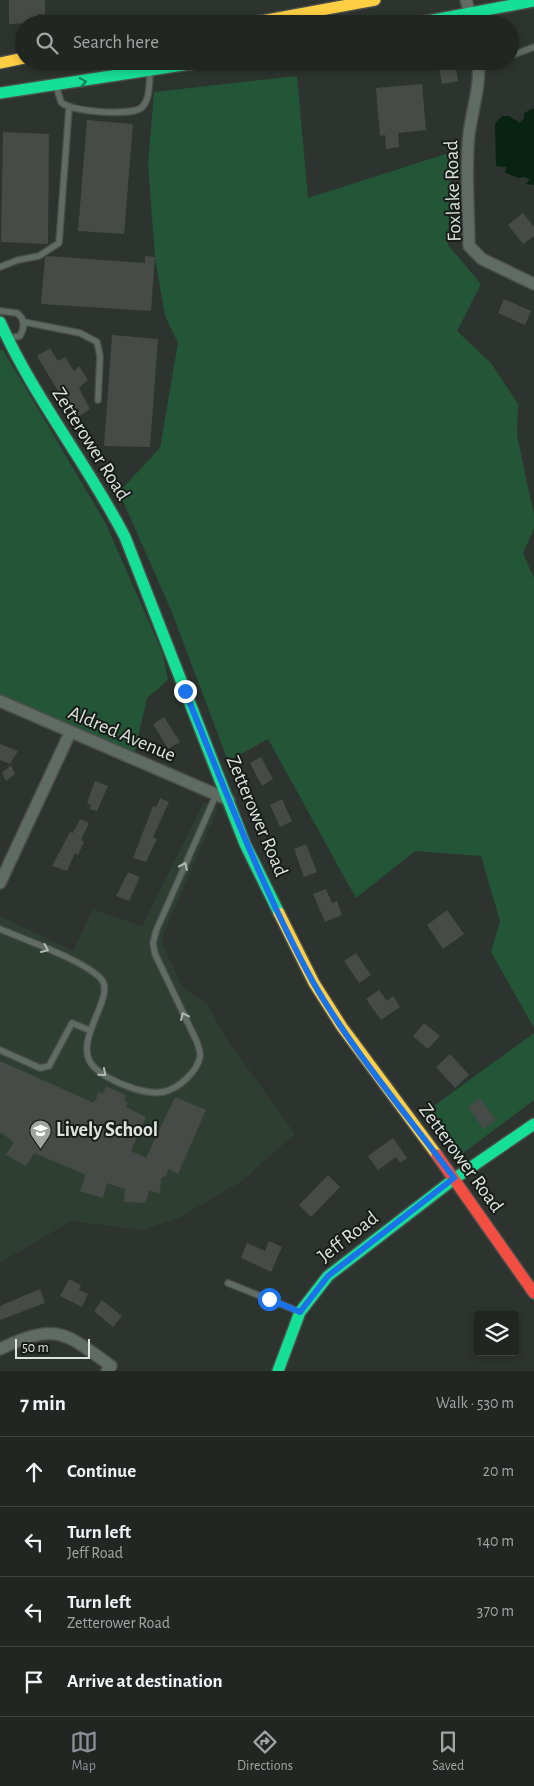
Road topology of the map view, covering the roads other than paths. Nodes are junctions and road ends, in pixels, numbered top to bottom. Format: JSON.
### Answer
{"nodes":[{"id":1,"x":375,"y":0,"type":"edge"},
{"id":2,"x":466,"y":0,"type":"edge"},
{"id":3,"x":534,"y":1,"type":"edge"},
{"id":4,"x":294,"y":15,"type":"edge"},
{"id":5,"x":471,"y":15,"type":"edge"},
{"id":6,"x":483,"y":15,"type":"edge"},
{"id":7,"x":534,"y":47,"type":"edge"},
{"id":8,"x":519,"y":53,"type":"edge"},
{"id":9,"x":15,"y":60,"type":"edge"},
{"id":10,"x":0,"y":63,"type":"edge"},
{"id":11,"x":161,"y":70,"type":"edge"},
{"id":12,"x":477,"y":70,"type":"edge"},
{"id":13,"x":150,"y":72,"type":"junction"},
{"id":14,"x":56,"y":86,"type":"junction"},
{"id":15,"x":0,"y":93,"type":"edge"},
{"id":16,"x":69,"y":108,"type":"junction"},
{"id":17,"x":0,"y":267,"type":"edge"},
{"id":18,"x":534,"y":284,"type":"edge"},
{"id":19,"x":0,"y":311,"type":"edge"},
{"id":20,"x":0,"y":322,"type":"edge"},
{"id":21,"x":24,"y":322,"type":"junction"},
{"id":22,"x":6,"y":338,"type":"junction"},
{"id":23,"x":98,"y":400,"type":"dead end"},
{"id":24,"x":0,"y":701,"type":"edge"},
{"id":25,"x":70,"y":733,"type":"junction"},
{"id":26,"x":216,"y":795,"type":"junction"},
{"id":27,"x":229,"y":800,"type":"junction"},
{"id":28,"x":0,"y":883,"type":"edge"},
{"id":29,"x":0,"y":929,"type":"edge"},
{"id":30,"x":89,"y":1030,"type":"junction"},
{"id":31,"x":0,"y":1050,"type":"edge"},
{"id":32,"x":534,"y":1124,"type":"edge"},
{"id":33,"x":454,"y":1178,"type":"junction"},
{"id":34,"x":228,"y":1283,"type":"dead end"},
{"id":35,"x":534,"y":1293,"type":"edge"},
{"id":36,"x":300,"y":1312,"type":"junction"},
{"id":37,"x":0,"y":1349,"type":"edge"},
{"id":38,"x":112,"y":1369,"type":"edge"},
{"id":39,"x":278,"y":1371,"type":"edge"}],
"edges":[{"from":1,"to":4,"type":"street"},
{"from":2,"to":5,"type":"street"},
{"from":3,"to":6,"type":"street"},
{"from":7,"to":8,"type":"lane"},
{"from":9,"to":10,"type":"street"},
{"from":11,"to":13,"type":"street"},
{"from":12,"to":18,"type":"street","name":"Foxlake Road"},
{"from":14,"to":13,"type":"street","one_way":true},
{"from":13,"to":16,"type":"lane"},
{"from":14,"to":15,"type":"street"},
{"from":14,"to":16,"type":"lane"},
{"from":16,"to":17,"type":"lane"},
{"from":19,"to":21,"type":"lane"},
{"from":20,"to":22,"type":"street","name":"Zetterower Road"},
{"from":21,"to":22,"type":"lane"},
{"from":21,"to":23,"type":"lane"},
{"from":22,"to":27,"type":"street","name":"Zetterower Road"},
{"from":24,"to":25,"type":"street","name":"Aldred Avenue"},
{"from":25,"to":26,"type":"street","name":"Aldred Avenue"},
{"from":25,"to":28,"type":"street"},
{"from":26,"to":27,"type":"street","name":"Aldred Avenue"},
{"from":30,"to":26,"type":"lane","one_way":true},
{"from":27,"to":33,"type":"street","name":"Zetterower Road"},
{"from":29,"to":30,"type":"lane","one_way":true},
{"from":30,"to":31,"type":"lane"},
{"from":32,"to":33,"type":"street","name":"Jeff Road"},
{"from":33,"to":35,"type":"street","name":"Zetterower Road"},
{"from":33,"to":36,"type":"street","name":"Jeff Road"},
{"from":34,"to":36,"type":"lane"},
{"from":36,"to":39,"type":"street","name":"Jeff Road"},
{"from":37,"to":38,"type":"street"}]}
